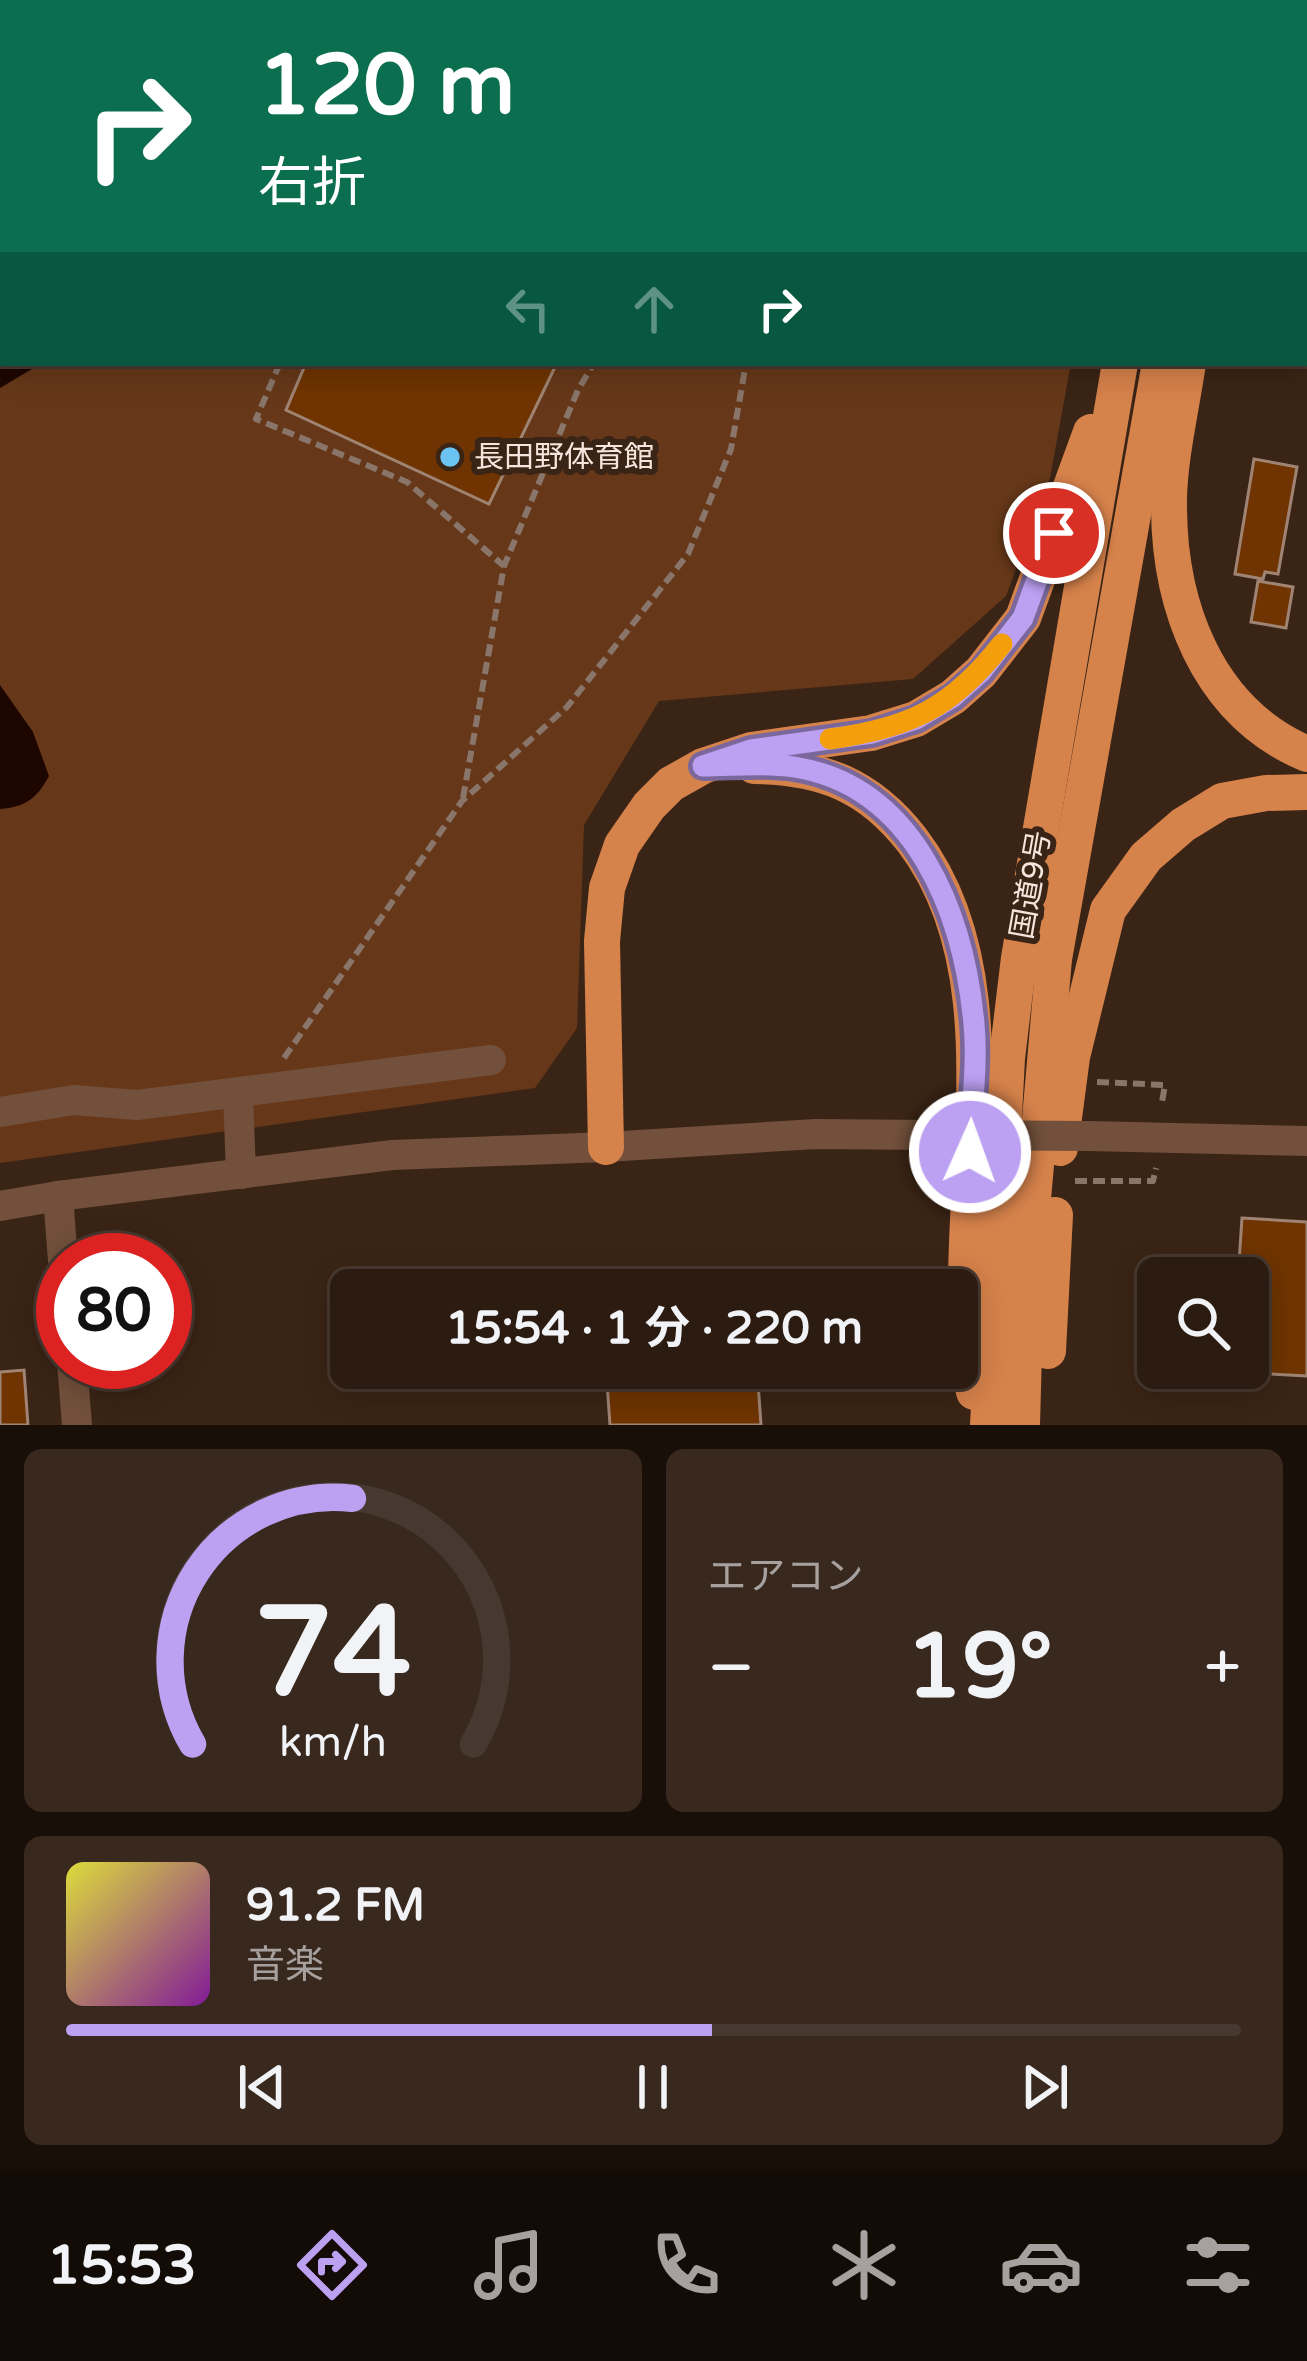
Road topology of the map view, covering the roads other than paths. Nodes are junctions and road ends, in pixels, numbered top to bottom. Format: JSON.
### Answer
{"nodes":[{"id":1,"x":1117,"y":366,"type":"edge"},
{"id":2,"x":1117,"y":366,"type":"edge"},
{"id":3,"x":1159,"y":366,"type":"edge"},
{"id":4,"x":1188,"y":366,"type":"edge"},
{"id":5,"x":1307,"y":754,"type":"edge"},
{"id":6,"x":703,"y":766,"type":"junction"},
{"id":7,"x":1307,"y":793,"type":"edge"},
{"id":8,"x":491,"y":1060,"type":"dead end"},
{"id":9,"x":250,"y":1092,"type":"junction"},
{"id":10,"x":0,"y":1112,"type":"edge"},
{"id":11,"x":1307,"y":1142,"type":"edge"},
{"id":12,"x":606,"y":1147,"type":"junction"},
{"id":13,"x":241,"y":1174,"type":"junction"},
{"id":14,"x":58,"y":1196,"type":"junction"},
{"id":15,"x":0,"y":1207,"type":"edge"},
{"id":16,"x":61,"y":1233,"type":"edge"},
{"id":17,"x":74,"y":1389,"type":"edge"},
{"id":18,"x":76,"y":1425,"type":"edge"},
{"id":19,"x":985,"y":1425,"type":"edge"},
{"id":20,"x":1022,"y":1425,"type":"edge"},
{"id":21,"x":1044,"y":1425,"type":"edge"}],
"edges":[{"from":1,"to":6,"type":"highway"},
{"from":2,"to":19,"type":"highway","name":"国道9号"},
{"from":3,"to":20,"type":"highway","name":"国道9号"},
{"from":4,"to":5,"type":"highway"},
{"from":6,"to":12,"type":"highway"},
{"from":6,"to":19,"type":"highway"},
{"from":7,"to":21,"type":"highway"},
{"from":8,"to":9,"type":"street"},
{"from":9,"to":10,"type":"street"},
{"from":9,"to":13,"type":"street"},
{"from":11,"to":12,"type":"street","bridge":true},
{"from":12,"to":13,"type":"street"},
{"from":13,"to":14,"type":"street"},
{"from":14,"to":15,"type":"street"},
{"from":14,"to":16,"type":"street"},
{"from":17,"to":18,"type":"street"}]}
